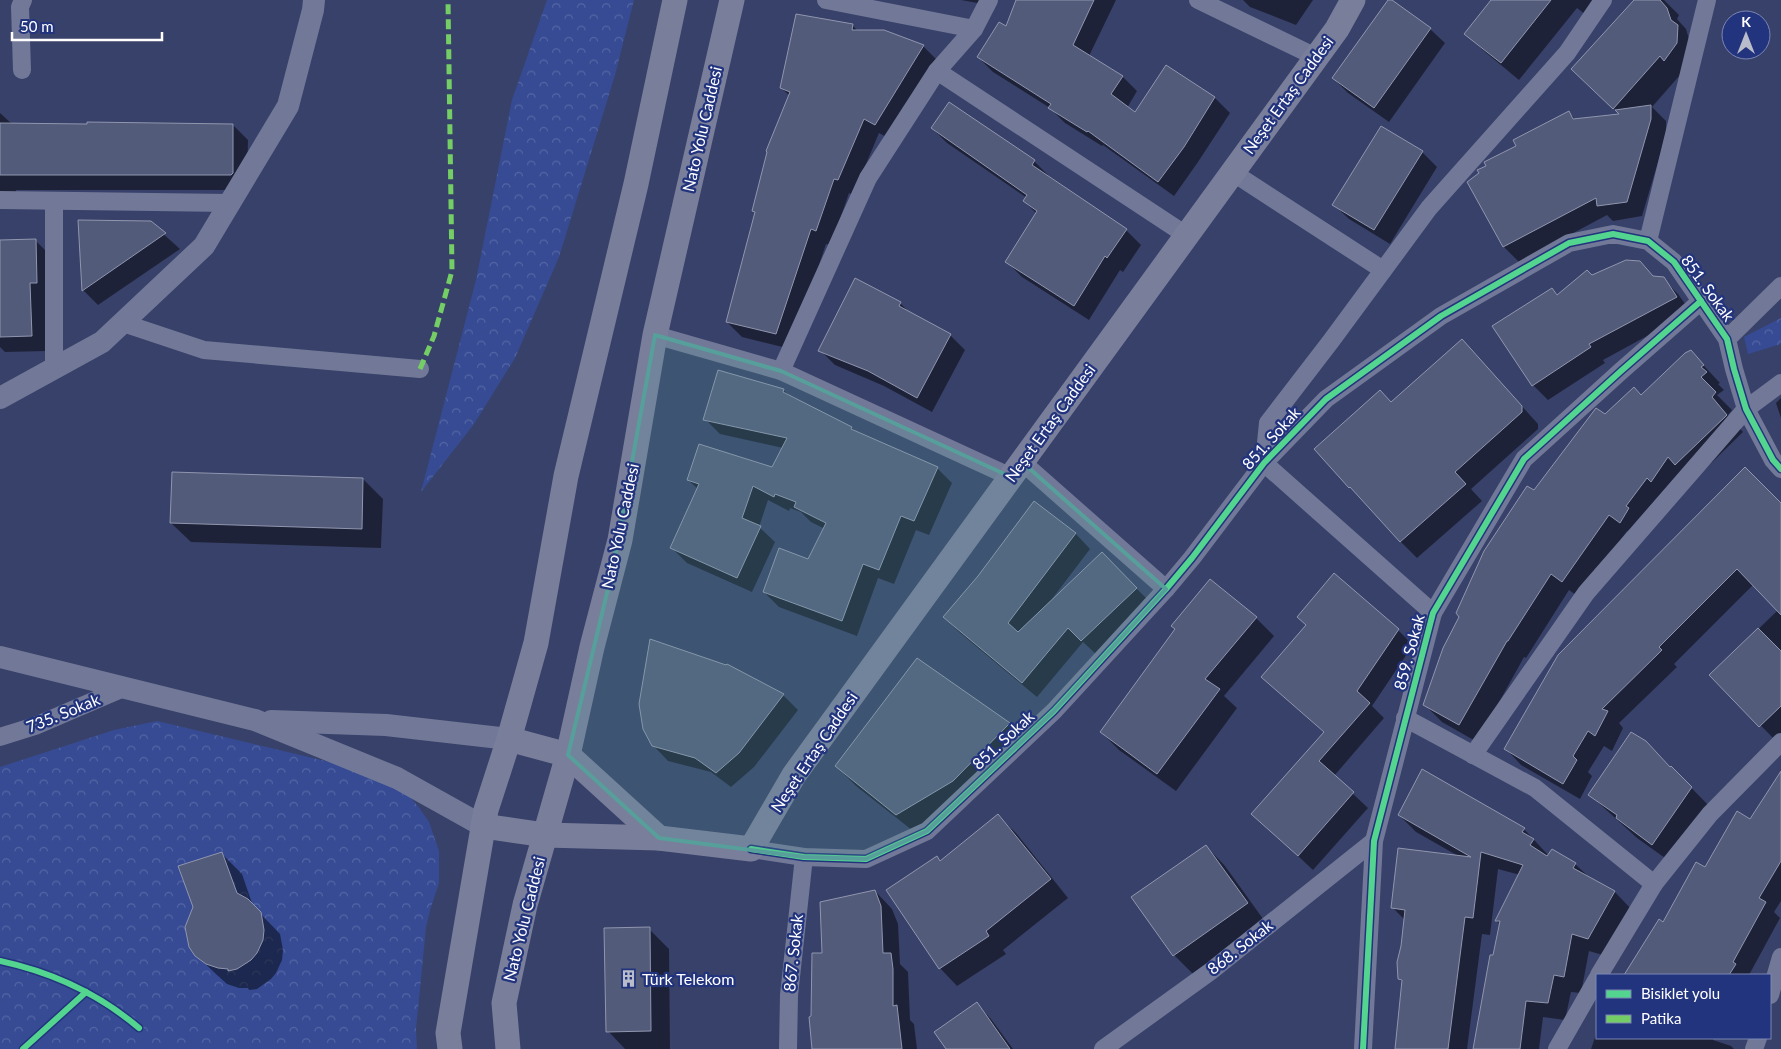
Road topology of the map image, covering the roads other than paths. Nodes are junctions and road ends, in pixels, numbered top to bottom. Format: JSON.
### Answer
{"nodes":[{"id":1,"x":23,"y":0,"type":"edge"},
{"id":2,"x":314,"y":0,"type":"edge"},
{"id":3,"x":675,"y":0,"type":"edge"},
{"id":4,"x":732,"y":0,"type":"edge"},
{"id":5,"x":826,"y":0,"type":"edge"},
{"id":6,"x":989,"y":0,"type":"edge"},
{"id":7,"x":1198,"y":0,"type":"edge"},
{"id":8,"x":1353,"y":0,"type":"edge"},
{"id":9,"x":1602,"y":0,"type":"edge"},
{"id":10,"x":1707,"y":0,"type":"edge"},
{"id":11,"x":974,"y":28,"type":"junction"},
{"id":12,"x":1316,"y":57,"type":"junction"},
{"id":13,"x":22,"y":70,"type":"dead end"},
{"id":14,"x":937,"y":71,"type":"junction"},
{"id":15,"x":1232,"y":172,"type":"junction"},
{"id":16,"x":0,"y":200,"type":"edge"},
{"id":17,"x":54,"y":201,"type":"junction"},
{"id":18,"x":230,"y":203,"type":"junction"},
{"id":19,"x":1186,"y":235,"type":"junction"},
{"id":20,"x":1648,"y":241,"type":"junction"},
{"id":21,"x":1383,"y":270,"type":"junction"},
{"id":22,"x":1781,"y":286,"type":"edge"},
{"id":23,"x":1702,"y":301,"type":"junction"},
{"id":24,"x":123,"y":323,"type":"junction"},
{"id":25,"x":655,"y":335,"type":"junction"},
{"id":26,"x":1727,"y":339,"type":"junction"},
{"id":27,"x":54,"y":368,"type":"junction"},
{"id":28,"x":420,"y":369,"type":"dead end"},
{"id":29,"x":782,"y":371,"type":"junction"},
{"id":30,"x":1781,"y":382,"type":"edge"},
{"id":31,"x":0,"y":398,"type":"edge"},
{"id":32,"x":1746,"y":409,"type":"junction"},
{"id":33,"x":1264,"y":463,"type":"junction"},
{"id":34,"x":1016,"y":469,"type":"junction"},
{"id":35,"x":1781,"y":469,"type":"edge"},
{"id":36,"x":1166,"y":589,"type":"junction"},
{"id":37,"x":1433,"y":613,"type":"junction"},
{"id":38,"x":0,"y":657,"type":"edge"},
{"id":39,"x":126,"y":687,"type":"junction"},
{"id":40,"x":1405,"y":718,"type":"junction"},
{"id":41,"x":255,"y":720,"type":"junction"},
{"id":42,"x":0,"y":737,"type":"edge"},
{"id":43,"x":509,"y":739,"type":"junction"},
{"id":44,"x":1781,"y":742,"type":"edge"},
{"id":45,"x":568,"y":755,"type":"junction"},
{"id":46,"x":1474,"y":755,"type":"junction"},
{"id":47,"x":483,"y":826,"type":"junction"},
{"id":48,"x":545,"y":835,"type":"junction"},
{"id":49,"x":659,"y":838,"type":"junction"},
{"id":50,"x":1374,"y":841,"type":"junction"},
{"id":51,"x":752,"y":848,"type":"junction"},
{"id":52,"x":804,"y":857,"type":"junction"},
{"id":53,"x":1654,"y":884,"type":"junction"},
{"id":54,"x":1781,"y":958,"type":"edge"},
{"id":55,"x":1600,"y":974,"type":"edge"},
{"id":56,"x":1596,"y":981,"type":"edge"},
{"id":57,"x":1771,"y":992,"type":"edge"},
{"id":58,"x":450,"y":1049,"type":"edge"},
{"id":59,"x":508,"y":1049,"type":"edge"},
{"id":60,"x":788,"y":1049,"type":"edge"},
{"id":61,"x":1103,"y":1049,"type":"edge"},
{"id":62,"x":1363,"y":1049,"type":"edge"},
{"id":63,"x":1557,"y":1049,"type":"edge"}],
"edges":[{"from":1,"to":13,"type":"street"},
{"from":2,"to":18,"type":"street"},
{"from":3,"to":43,"type":"main road"},
{"from":4,"to":25,"type":"main road","name":"Nato Yolu Caddesi"},
{"from":5,"to":11,"type":"street"},
{"from":6,"to":11,"type":"street"},
{"from":7,"to":12,"type":"street"},
{"from":8,"to":12,"type":"main road","name":"Neşet Ertaş Caddesi"},
{"from":9,"to":21,"type":"street"},
{"from":10,"to":20,"type":"street"},
{"from":11,"to":14,"type":"street"},
{"from":12,"to":15,"type":"main road","name":"Neşet Ertaş Caddesi"},
{"from":14,"to":19,"type":"street"},
{"from":14,"to":29,"type":"street"},
{"from":15,"to":19,"type":"main road","name":"Neşet Ertaş Caddesi"},
{"from":15,"to":21,"type":"street"},
{"from":16,"to":17,"type":"street"},
{"from":17,"to":18,"type":"street"},
{"from":17,"to":27,"type":"street"},
{"from":18,"to":24,"type":"street"},
{"from":19,"to":34,"type":"main road","name":"Neşet Ertaş Caddesi"},
{"from":20,"to":23,"type":"street","name":"851. Sokak"},
{"from":20,"to":33,"type":"street","name":"851. Sokak"},
{"from":21,"to":33,"type":"street"},
{"from":22,"to":26,"type":"street"},
{"from":23,"to":26,"type":"street","name":"851. Sokak"},
{"from":23,"to":37,"type":"street","name":"859. Sokak"},
{"from":24,"to":27,"type":"street"},
{"from":24,"to":28,"type":"street"},
{"from":25,"to":29,"type":"street"},
{"from":25,"to":45,"type":"main road","name":"Nato Yolu Caddesi"},
{"from":26,"to":32,"type":"street","name":"851. Sokak"},
{"from":27,"to":31,"type":"street"},
{"from":29,"to":34,"type":"street"},
{"from":30,"to":32,"type":"street"},
{"from":32,"to":35,"type":"street","name":"851. Sokak"},
{"from":32,"to":46,"type":"street"},
{"from":33,"to":36,"type":"street","name":"851. Sokak"},
{"from":33,"to":37,"type":"street"},
{"from":34,"to":36,"type":"street"},
{"from":34,"to":51,"type":"main road","name":"Neşet Ertaş Caddesi"},
{"from":36,"to":52,"type":"street","name":"851. Sokak"},
{"from":37,"to":40,"type":"street","name":"859. Sokak"},
{"from":38,"to":39,"type":"street"},
{"from":39,"to":41,"type":"street"},
{"from":39,"to":42,"type":"street","name":"735. Sokak"},
{"from":40,"to":46,"type":"street"},
{"from":40,"to":50,"type":"street","name":"859. Sokak"},
{"from":41,"to":43,"type":"street"},
{"from":41,"to":47,"type":"street"},
{"from":43,"to":45,"type":"main road"},
{"from":43,"to":47,"type":"main road"},
{"from":44,"to":53,"type":"street"},
{"from":45,"to":48,"type":"main road","name":"Nato Yolu Caddesi"},
{"from":45,"to":49,"type":"main road"},
{"from":46,"to":53,"type":"street"},
{"from":47,"to":48,"type":"main road","name":"851. Sokak"},
{"from":47,"to":58,"type":"main road"},
{"from":48,"to":49,"type":"main road","name":"851. Sokak"},
{"from":48,"to":59,"type":"main road","name":"Nato Yolu Caddesi"},
{"from":49,"to":51,"type":"main road","name":"851. Sokak"},
{"from":50,"to":61,"type":"street","name":"868. Sokak"},
{"from":50,"to":62,"type":"street","name":"859. Sokak"},
{"from":51,"to":52,"type":"street","name":"851. Sokak"},
{"from":52,"to":60,"type":"street","name":"867. Sokak"},
{"from":53,"to":55,"type":"street"},
{"from":54,"to":57,"type":"street"},
{"from":56,"to":63,"type":"street"}]}
